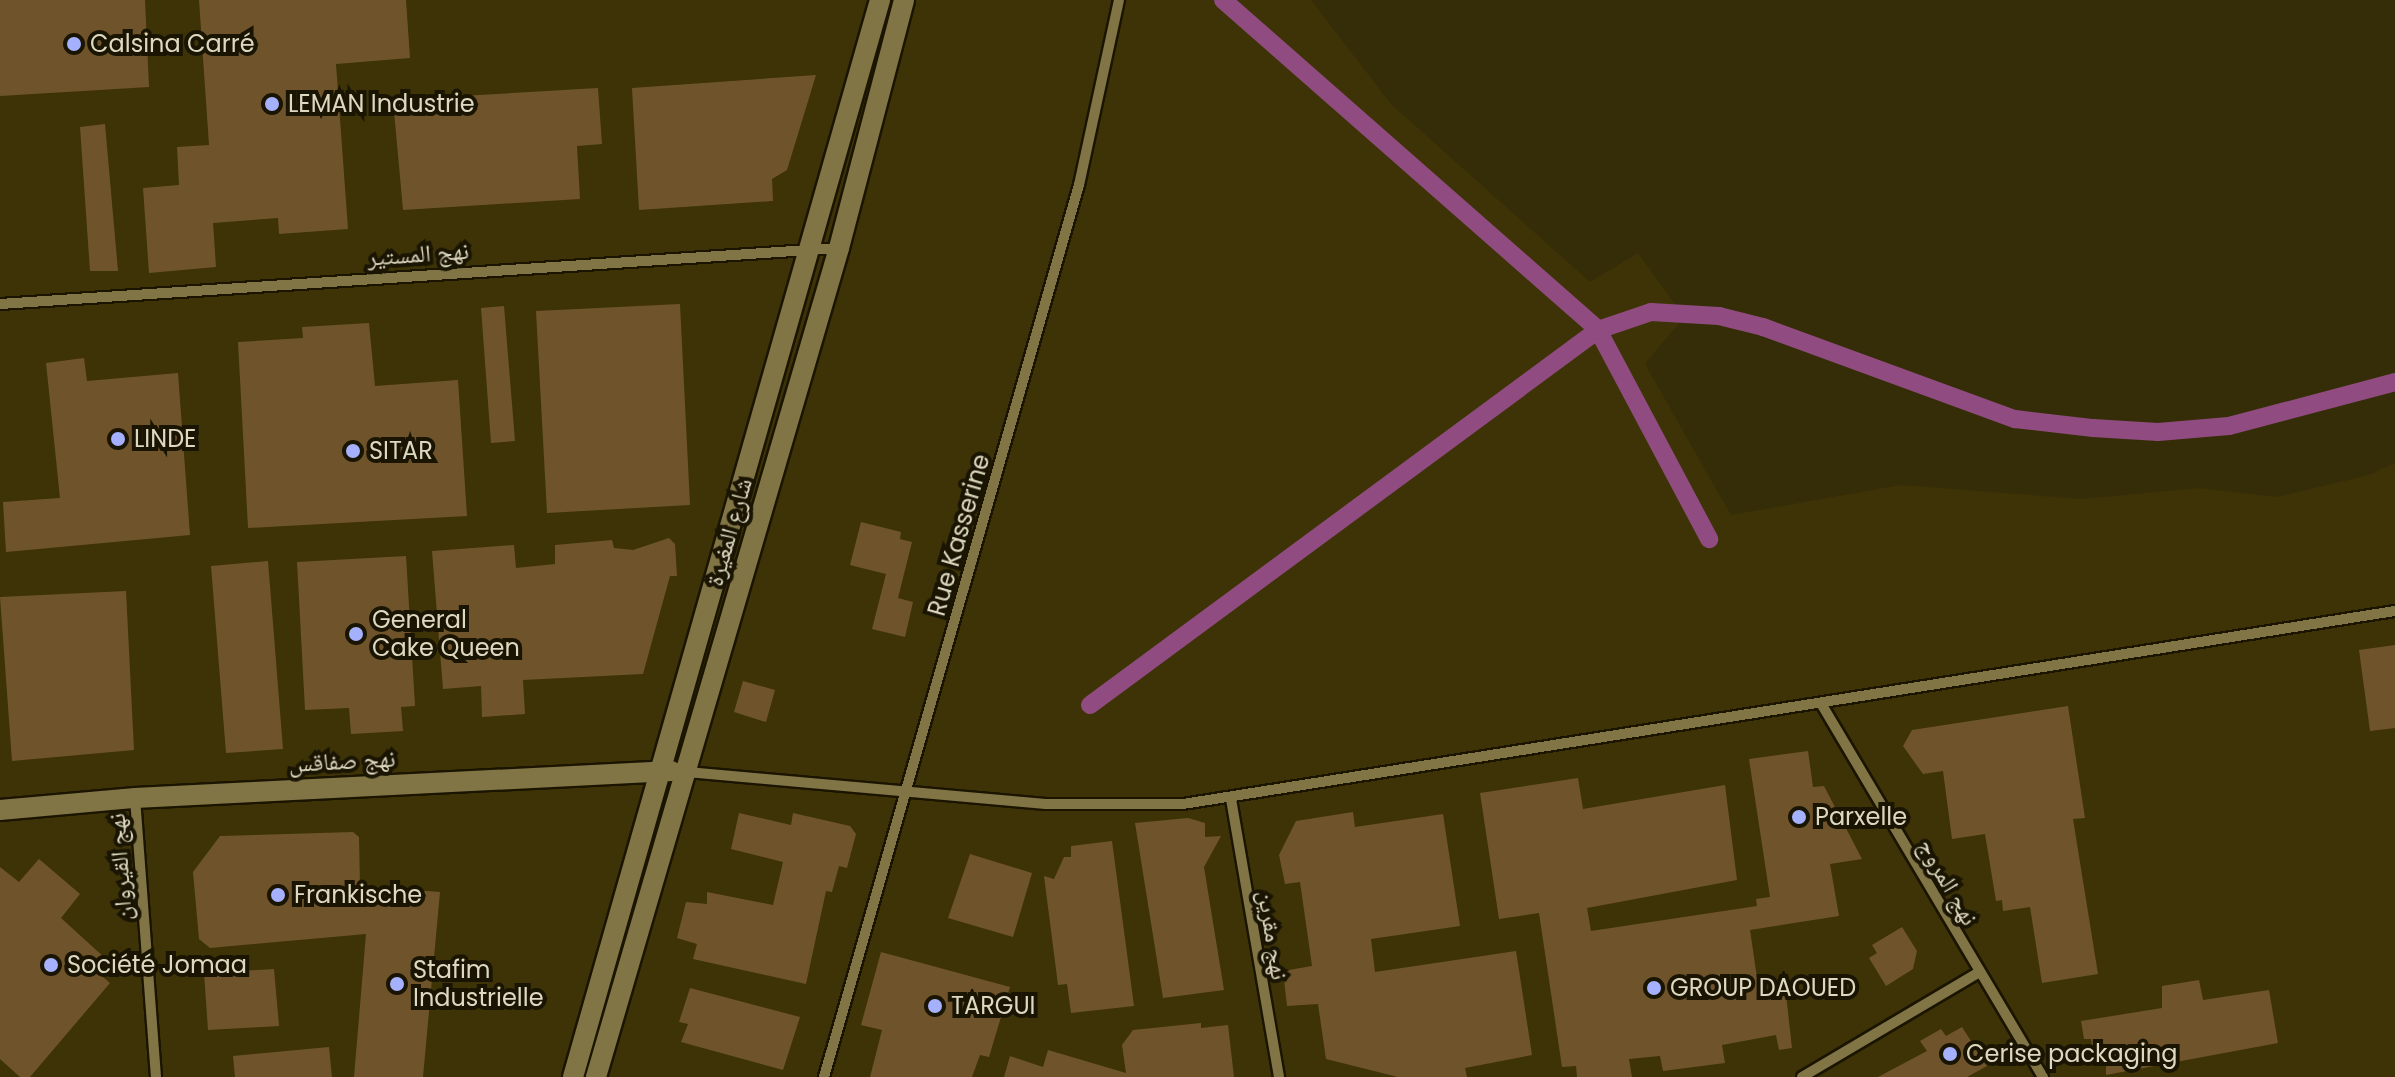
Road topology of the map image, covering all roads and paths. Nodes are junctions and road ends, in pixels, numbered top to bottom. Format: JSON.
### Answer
{"nodes":[{"id":1,"x":880,"y":0,"type":"edge"},
{"id":2,"x":904,"y":0,"type":"edge"},
{"id":3,"x":1119,"y":0,"type":"edge"},
{"id":4,"x":812,"y":246,"type":"junction"},
{"id":5,"x":839,"y":248,"type":"junction"},
{"id":6,"x":0,"y":304,"type":"edge"},
{"id":7,"x":2395,"y":611,"type":"edge"},
{"id":8,"x":1822,"y":705,"type":"junction"},
{"id":9,"x":659,"y":770,"type":"junction"},
{"id":10,"x":687,"y":772,"type":"junction"},
{"id":11,"x":907,"y":791,"type":"junction"},
{"id":12,"x":135,"y":798,"type":"junction"},
{"id":13,"x":1231,"y":799,"type":"junction"},
{"id":14,"x":0,"y":810,"type":"edge"},
{"id":15,"x":1978,"y":973,"type":"junction"},
{"id":16,"x":156,"y":1077,"type":"edge"},
{"id":17,"x":573,"y":1077,"type":"edge"},
{"id":18,"x":596,"y":1077,"type":"edge"},
{"id":19,"x":824,"y":1077,"type":"edge"},
{"id":20,"x":1279,"y":1077,"type":"edge"},
{"id":21,"x":1802,"y":1077,"type":"edge"},
{"id":22,"x":2043,"y":1077,"type":"edge"}],
"edges":[{"from":1,"to":4,"type":"street","name":"شارع المغيرة"},
{"from":2,"to":5,"type":"street","name":"شارع المغيرة"},
{"from":3,"to":11,"type":"lane","name":"Rue Kasserine"},
{"from":4,"to":5,"type":"lane","name":"نهج المستير"},
{"from":4,"to":6,"type":"lane","name":"نهج المستير"},
{"from":4,"to":9,"type":"street","name":"شارع المغيرة"},
{"from":5,"to":10,"type":"street","name":"شارع المغيرة"},
{"from":7,"to":8,"type":"lane"},
{"from":8,"to":13,"type":"lane"},
{"from":8,"to":15,"type":"lane","name":"نهج المروج"},
{"from":9,"to":10,"type":"street","name":"نهج صفاقس"},
{"from":9,"to":12,"type":"street","name":"نهج صفاقس"},
{"from":9,"to":17,"type":"street","name":"شارع المغيرة"},
{"from":10,"to":11,"type":"lane"},
{"from":10,"to":18,"type":"street","name":"شارع المغيرة"},
{"from":11,"to":13,"type":"lane"},
{"from":11,"to":19,"type":"lane","name":"Rue Kasserine"},
{"from":12,"to":14,"type":"street","name":"نهج صفاقس"},
{"from":12,"to":16,"type":"lane","name":"نهج القيروان"},
{"from":13,"to":20,"type":"lane","name":"نهج مقرين"},
{"from":15,"to":21,"type":"lane"},
{"from":15,"to":22,"type":"lane","name":"نهج المروج"}]}
